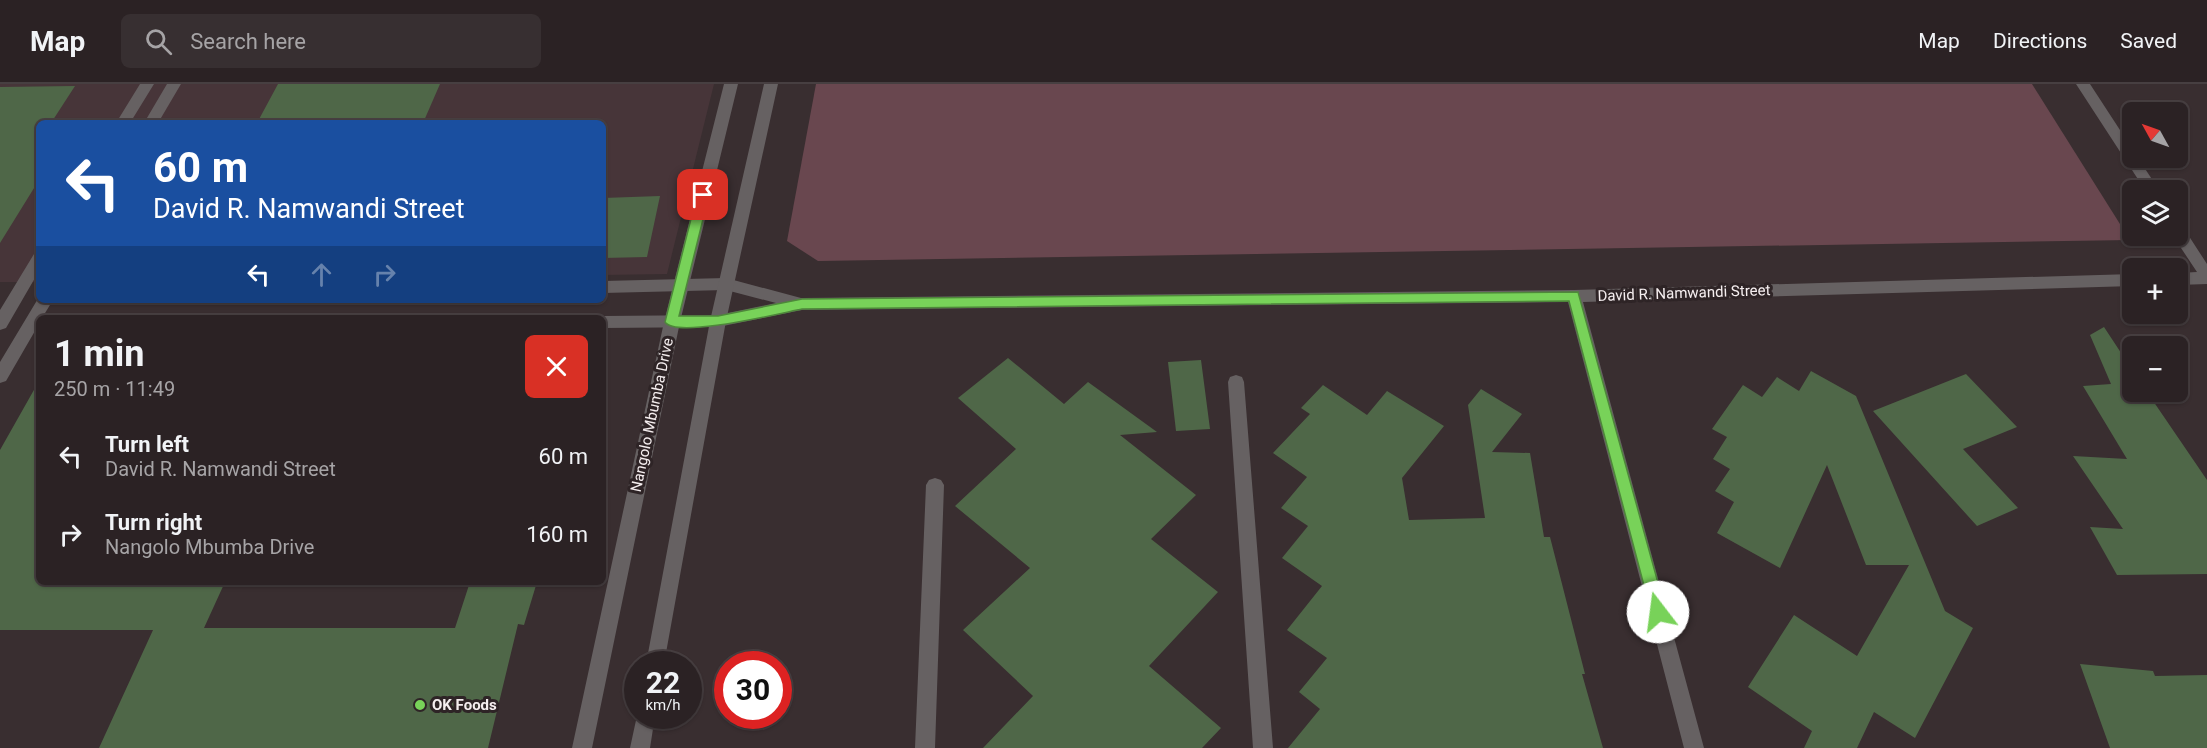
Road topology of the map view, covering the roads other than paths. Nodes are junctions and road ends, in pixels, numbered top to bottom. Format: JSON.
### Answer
{"nodes":[{"id":1,"x":147,"y":84,"type":"edge"},
{"id":2,"x":174,"y":84,"type":"edge"},
{"id":3,"x":731,"y":84,"type":"edge"},
{"id":4,"x":771,"y":84,"type":"edge"},
{"id":5,"x":2083,"y":84,"type":"edge"},
{"id":6,"x":125,"y":120,"type":"edge"},
{"id":7,"x":153,"y":120,"type":"edge"},
{"id":8,"x":2145,"y":180,"type":"edge"},
{"id":9,"x":2187,"y":246,"type":"edge"},
{"id":10,"x":36,"y":262,"type":"edge"},
{"id":11,"x":2207,"y":277,"type":"edge"},
{"id":12,"x":2188,"y":278,"type":"edge"},
{"id":13,"x":2122,"y":280,"type":"edge"},
{"id":14,"x":726,"y":284,"type":"junction"},
{"id":15,"x":680,"y":285,"type":"junction"},
{"id":16,"x":606,"y":286,"type":"edge"},
{"id":17,"x":1574,"y":296,"type":"junction"},
{"id":18,"x":8,"y":297,"type":"edge"},
{"id":19,"x":36,"y":297,"type":"edge"},
{"id":20,"x":802,"y":304,"type":"junction"},
{"id":21,"x":718,"y":321,"type":"junction"},
{"id":22,"x":606,"y":322,"type":"edge"},
{"id":23,"x":672,"y":322,"type":"junction"},
{"id":24,"x":0,"y":323,"type":"edge"},
{"id":25,"x":35,"y":323,"type":"edge"},
{"id":26,"x":0,"y":376,"type":"edge"},
{"id":27,"x":1236,"y":382,"type":"dead end"},
{"id":28,"x":935,"y":485,"type":"dead end"},
{"id":29,"x":657,"y":651,"type":"edge"},
{"id":30,"x":643,"y":729,"type":"edge"},
{"id":31,"x":582,"y":748,"type":"edge"},
{"id":32,"x":640,"y":748,"type":"edge"},
{"id":33,"x":925,"y":748,"type":"edge"},
{"id":34,"x":1263,"y":748,"type":"edge"},
{"id":35,"x":1694,"y":748,"type":"edge"}],
"edges":[{"from":1,"to":6,"type":"street"},
{"from":2,"to":7,"type":"street"},
{"from":3,"to":15,"type":"street","name":"Nangolo Mbumba Drive"},
{"from":4,"to":14,"type":"street"},
{"from":5,"to":8,"type":"street"},
{"from":9,"to":11,"type":"street"},
{"from":10,"to":18,"type":"street"},
{"from":11,"to":12,"type":"street"},
{"from":13,"to":17,"type":"street","name":"David R. Namwandi Street"},
{"from":14,"to":15,"type":"street","name":"David R. Namwandi Street"},
{"from":14,"to":20,"type":"street","name":"David R. Namwandi Street"},
{"from":14,"to":21,"type":"street"},
{"from":15,"to":16,"type":"street","name":"David R. Namwandi Street"},
{"from":15,"to":23,"type":"street","name":"Nangolo Mbumba Drive"},
{"from":17,"to":20,"type":"street","name":"David R. Namwandi Street"},
{"from":17,"to":35,"type":"street"},
{"from":18,"to":19,"type":"street"},
{"from":18,"to":24,"type":"street"},
{"from":20,"to":21,"type":"street","name":"David R. Namwandi Street"},
{"from":21,"to":23,"type":"street","name":"David R. Namwandi Street"},
{"from":21,"to":29,"type":"street"},
{"from":22,"to":23,"type":"street","name":"David R. Namwandi Street"},
{"from":23,"to":31,"type":"street","name":"Nangolo Mbumba Drive"},
{"from":24,"to":25,"type":"street"},
{"from":25,"to":26,"type":"street"},
{"from":27,"to":34,"type":"street"},
{"from":28,"to":33,"type":"street"},
{"from":30,"to":32,"type":"street"}]}
